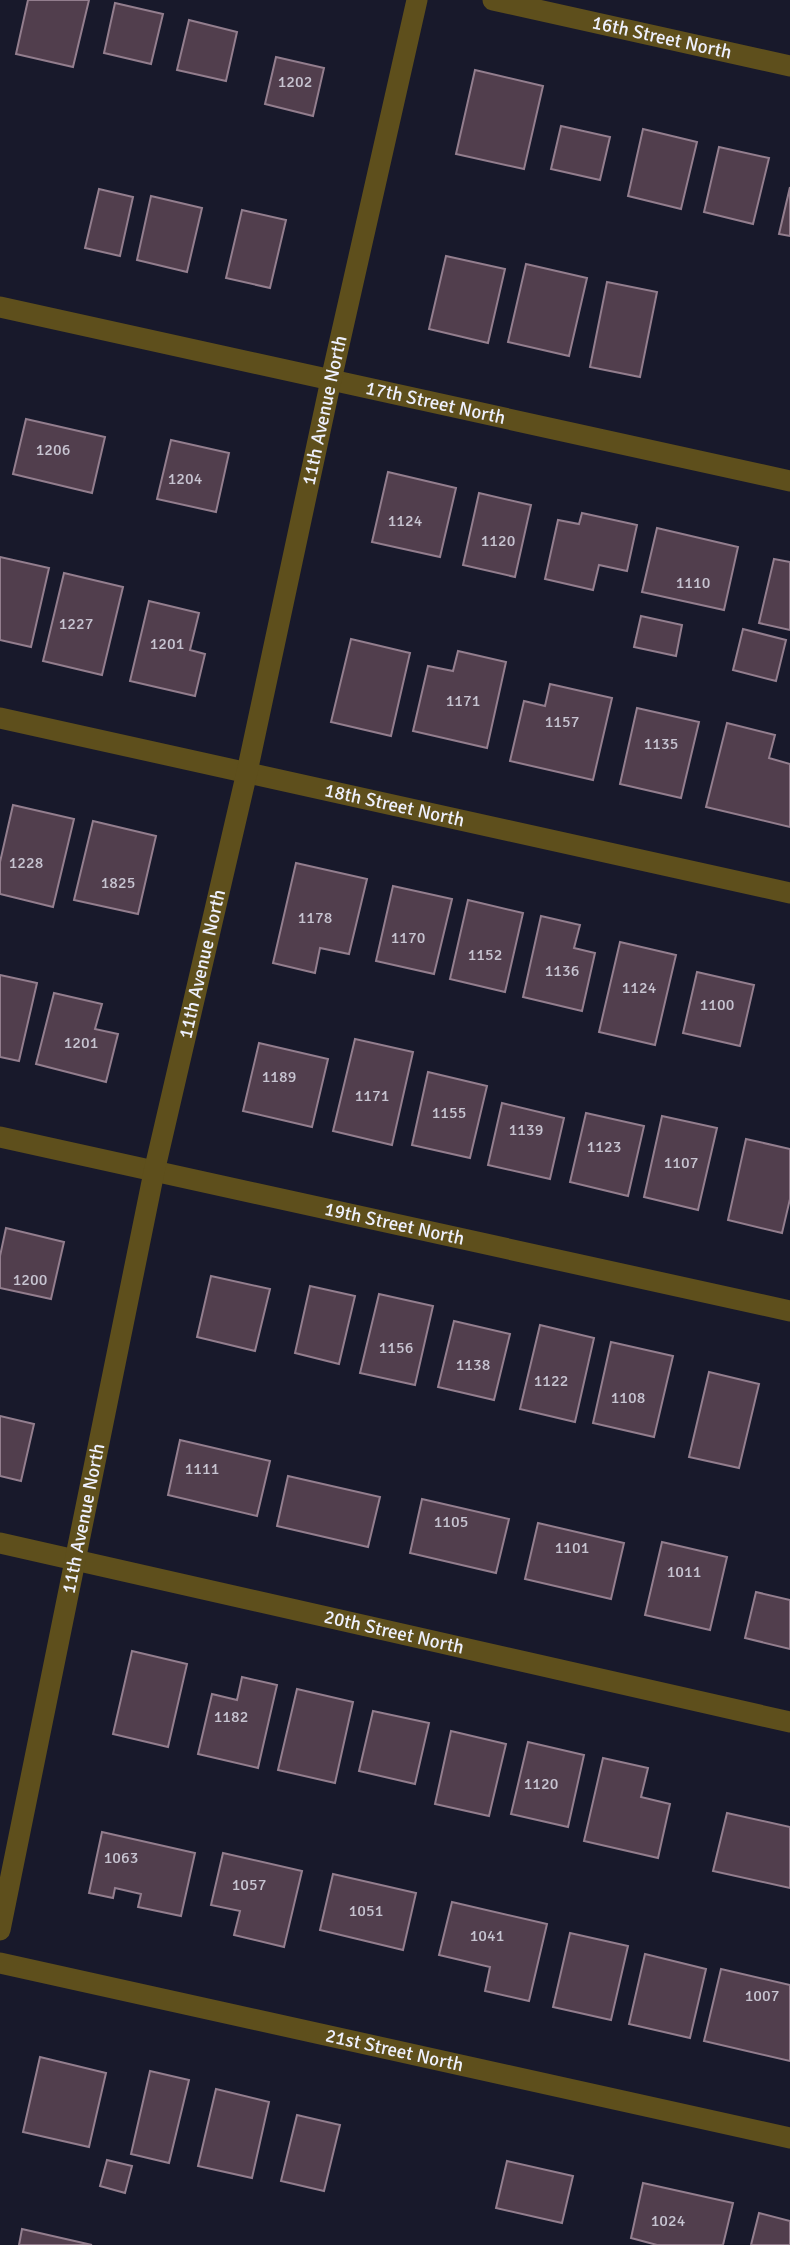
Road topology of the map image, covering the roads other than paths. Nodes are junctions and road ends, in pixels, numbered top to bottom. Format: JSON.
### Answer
{"nodes":[{"id":1,"x":417,"y":0,"type":"edge"},
{"id":2,"x":493,"y":0,"type":"edge"},
{"id":3,"x":790,"y":66,"type":"edge"},
{"id":4,"x":0,"y":307,"type":"edge"},
{"id":5,"x":331,"y":380,"type":"junction"},
{"id":6,"x":790,"y":481,"type":"edge"},
{"id":7,"x":0,"y":718,"type":"edge"},
{"id":8,"x":247,"y":772,"type":"junction"},
{"id":9,"x":790,"y":893,"type":"edge"},
{"id":10,"x":0,"y":1137,"type":"edge"},
{"id":11,"x":154,"y":1172,"type":"junction"},
{"id":12,"x":790,"y":1311,"type":"edge"},
{"id":13,"x":0,"y":1543,"type":"edge"},
{"id":14,"x":77,"y":1559,"type":"junction"},
{"id":15,"x":790,"y":1722,"type":"edge"},
{"id":16,"x":0,"y":1930,"type":"edge"},
{"id":17,"x":0,"y":1964,"type":"edge"},
{"id":18,"x":790,"y":2138,"type":"edge"}],
"edges":[{"from":1,"to":5,"type":"street","name":"11th Avenue North"},
{"from":2,"to":3,"type":"street","name":"16th Street North"},
{"from":4,"to":5,"type":"street","name":"17th Street North"},
{"from":5,"to":6,"type":"street","name":"17th Street North"},
{"from":5,"to":8,"type":"street","name":"11th Avenue North"},
{"from":7,"to":8,"type":"street","name":"18th Street North"},
{"from":8,"to":9,"type":"street","name":"18th Street North"},
{"from":8,"to":11,"type":"street","name":"11th Avenue North"},
{"from":10,"to":11,"type":"street","name":"19th Street North"},
{"from":11,"to":12,"type":"street","name":"19th Street North"},
{"from":11,"to":14,"type":"street","name":"11th Avenue North"},
{"from":13,"to":14,"type":"street","name":"20th Street North"},
{"from":14,"to":15,"type":"street","name":"20th Street North"},
{"from":14,"to":16,"type":"street","name":"11th Avenue North"},
{"from":17,"to":18,"type":"street","name":"21st Street North"}]}
